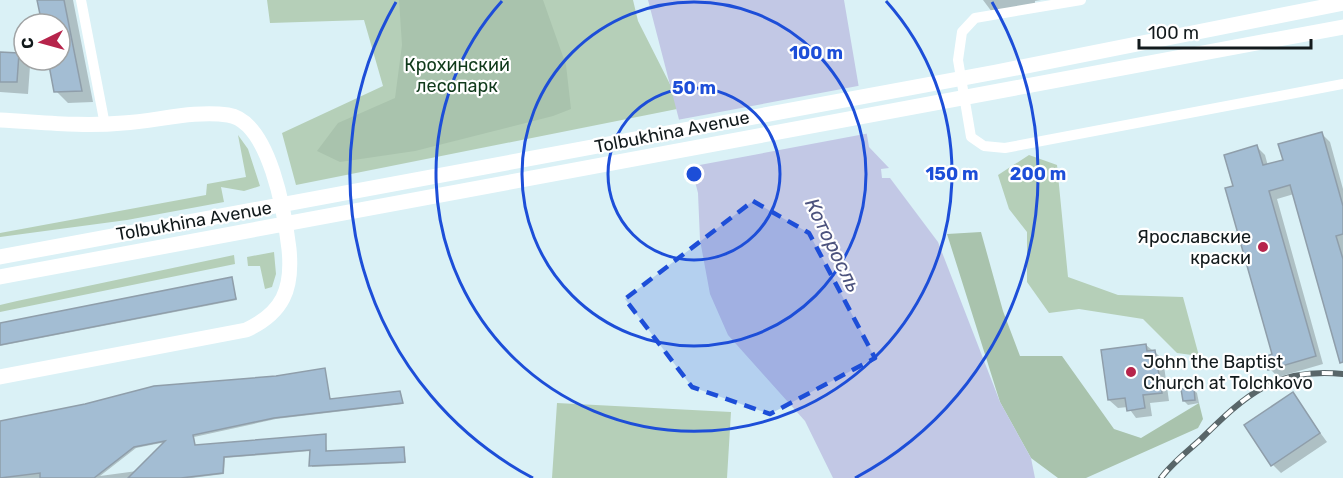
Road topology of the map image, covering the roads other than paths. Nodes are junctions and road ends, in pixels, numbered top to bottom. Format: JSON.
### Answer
{"nodes":[{"id":1,"x":81,"y":0,"type":"edge"},
{"id":2,"x":1081,"y":0,"type":"edge"},
{"id":3,"x":1343,"y":3,"type":"edge"},
{"id":4,"x":1343,"y":27,"type":"edge"},
{"id":5,"x":1343,"y":84,"type":"edge"},
{"id":6,"x":0,"y":120,"type":"edge"},
{"id":7,"x":105,"y":125,"type":"junction"},
{"id":8,"x":0,"y":257,"type":"edge"},
{"id":9,"x":2,"y":277,"type":"edge"},
{"id":10,"x":0,"y":376,"type":"edge"}],
"edges":[{"from":1,"to":7,"type":"street"},
{"from":2,"to":5,"type":"street"},
{"from":3,"to":8,"type":"main road","name":"Tolbukhina Avenue"},
{"from":4,"to":9,"type":"main road","name":"Tolbukhina Avenue"},
{"from":6,"to":7,"type":"main road"},
{"from":7,"to":10,"type":"main road"}]}
